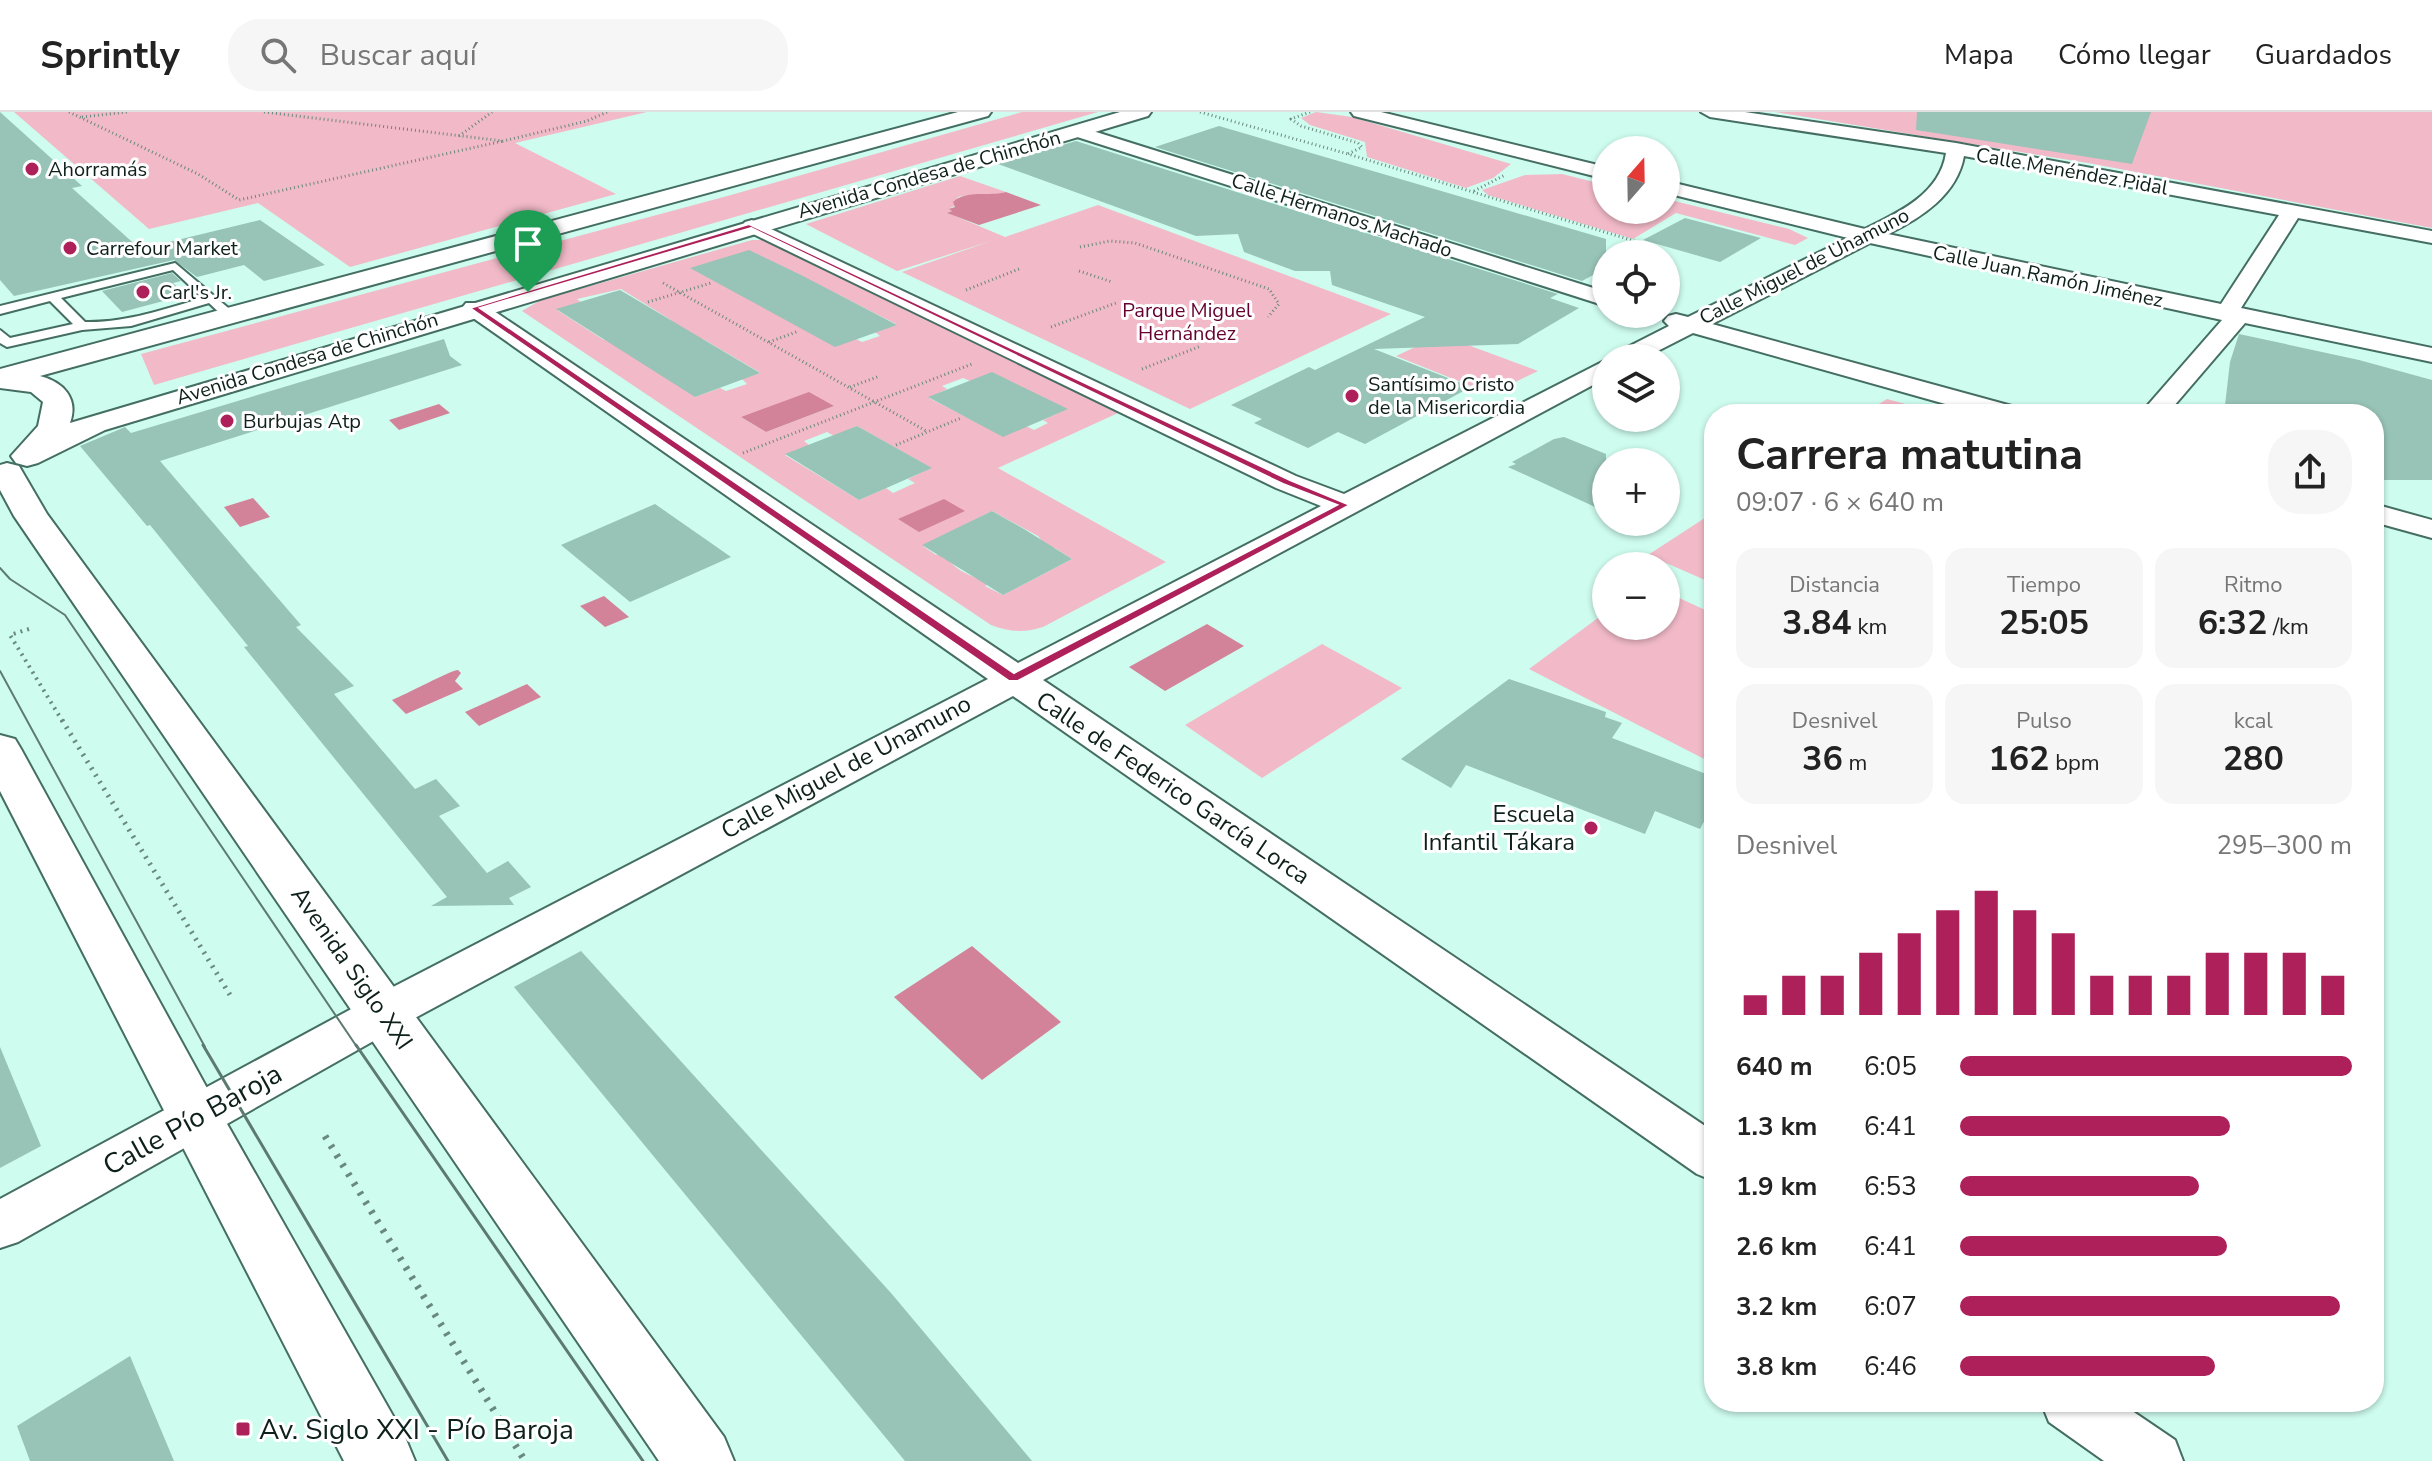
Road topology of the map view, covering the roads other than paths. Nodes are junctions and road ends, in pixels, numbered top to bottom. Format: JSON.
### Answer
{"nodes":[{"id":1,"x":981,"y":112,"type":"edge"},
{"id":2,"x":1141,"y":112,"type":"edge"},
{"id":3,"x":1360,"y":112,"type":"edge"},
{"id":4,"x":1710,"y":112,"type":"edge"},
{"id":5,"x":1038,"y":118,"type":"dead end"},
{"id":6,"x":1077,"y":125,"type":"junction"},
{"id":7,"x":1956,"y":149,"type":"junction"},
{"id":8,"x":1592,"y":170,"type":"edge"},
{"id":9,"x":1680,"y":190,"type":"edge"},
{"id":10,"x":2292,"y":211,"type":"junction"},
{"id":11,"x":752,"y":226,"type":"junction"},
{"id":12,"x":1870,"y":237,"type":"junction"},
{"id":13,"x":2432,"y":237,"type":"edge"},
{"id":14,"x":1592,"y":294,"type":"edge"},
{"id":15,"x":53,"y":297,"type":"junction"},
{"id":16,"x":220,"y":307,"type":"junction"},
{"id":17,"x":474,"y":308,"type":"junction"},
{"id":18,"x":0,"y":310,"type":"edge"},
{"id":19,"x":2232,"y":315,"type":"junction"},
{"id":20,"x":1680,"y":322,"type":"edge"},
{"id":21,"x":1688,"y":324,"type":"junction"},
{"id":22,"x":82,"y":326,"type":"junction"},
{"id":23,"x":0,"y":334,"type":"edge"},
{"id":24,"x":1651,"y":344,"type":"edge"},
{"id":25,"x":2432,"y":355,"type":"edge"},
{"id":26,"x":1592,"y":375,"type":"edge"},
{"id":27,"x":0,"y":379,"type":"edge"},
{"id":28,"x":1974,"y":404,"type":"edge"},
{"id":29,"x":2161,"y":404,"type":"edge"},
{"id":30,"x":13,"y":468,"type":"edge"},
{"id":31,"x":1345,"y":505,"type":"junction"},
{"id":32,"x":2384,"y":516,"type":"edge"},
{"id":33,"x":2432,"y":529,"type":"edge"},
{"id":34,"x":1014,"y":678,"type":"junction"},
{"id":35,"x":0,"y":749,"type":"edge"},
{"id":36,"x":384,"y":1013,"type":"junction"},
{"id":37,"x":194,"y":1118,"type":"junction"},
{"id":38,"x":1704,"y":1152,"type":"edge"},
{"id":39,"x":0,"y":1225,"type":"edge"},
{"id":40,"x":2083,"y":1412,"type":"edge"},
{"id":41,"x":381,"y":1461,"type":"edge"},
{"id":42,"x":700,"y":1461,"type":"edge"},
{"id":43,"x":2154,"y":1461,"type":"edge"}],
"edges":[{"from":1,"to":16,"type":"street","name":"Avenida Condesa de Chinchón"},
{"from":2,"to":6,"type":"street","name":"Avenida Condesa de Chinchón"},
{"from":3,"to":8,"type":"street"},
{"from":4,"to":7,"type":"street","name":"Calle Menéndez Pidal"},
{"from":5,"to":6,"type":"street"},
{"from":6,"to":11,"type":"street","name":"Avenida Condesa de Chinchón"},
{"from":6,"to":14,"type":"street","name":"Calle Hermanos Machado"},
{"from":7,"to":10,"type":"street","name":"Calle Menéndez Pidal"},
{"from":7,"to":12,"type":"street","name":"Calle Miguel de Unamuno"},
{"from":9,"to":12,"type":"street","name":"Calle Juan Ramón Jiménez"},
{"from":10,"to":13,"type":"street","name":"Calle Menéndez Pidal"},
{"from":10,"to":19,"type":"street"},
{"from":11,"to":17,"type":"street","name":"Avenida Condesa de Chinchón"},
{"from":11,"to":31,"type":"street"},
{"from":12,"to":19,"type":"street","name":"Calle Juan Ramón Jiménez"},
{"from":12,"to":21,"type":"street","name":"Calle Miguel de Unamuno"},
{"from":15,"to":16,"type":"lane"},
{"from":15,"to":18,"type":"lane"},
{"from":15,"to":22,"type":"lane"},
{"from":16,"to":22,"type":"lane"},
{"from":16,"to":27,"type":"street","name":"Avenida Condesa de Chinchón"},
{"from":17,"to":30,"type":"street","name":"Avenida Condesa de Chinchón"},
{"from":17,"to":34,"type":"street","name":"Calle de Federico García Lorca"},
{"from":19,"to":25,"type":"street","name":"Calle Juan Ramón Jiménez"},
{"from":19,"to":29,"type":"street"},
{"from":20,"to":21,"type":"street"},
{"from":21,"to":24,"type":"street","name":"Calle Miguel de Unamuno"},
{"from":21,"to":28,"type":"street"},
{"from":22,"to":23,"type":"lane"},
{"from":26,"to":31,"type":"street","name":"Calle Miguel de Unamuno"},
{"from":27,"to":30,"type":"street"},
{"from":30,"to":36,"type":"street","name":"Avenida Siglo XXI"},
{"from":31,"to":34,"type":"street","name":"Calle Miguel de Unamuno"},
{"from":32,"to":33,"type":"street"},
{"from":34,"to":36,"type":"street","name":"Calle Miguel de Unamuno"},
{"from":34,"to":38,"type":"street","name":"Calle de Federico García Lorca"},
{"from":35,"to":37,"type":"street"},
{"from":36,"to":37,"type":"street","name":"Calle Pío Baroja"},
{"from":36,"to":42,"type":"street","name":"Avenida Siglo XXI"},
{"from":37,"to":39,"type":"street","name":"Calle Pío Baroja"},
{"from":37,"to":41,"type":"street"},
{"from":40,"to":43,"type":"street"}]}
